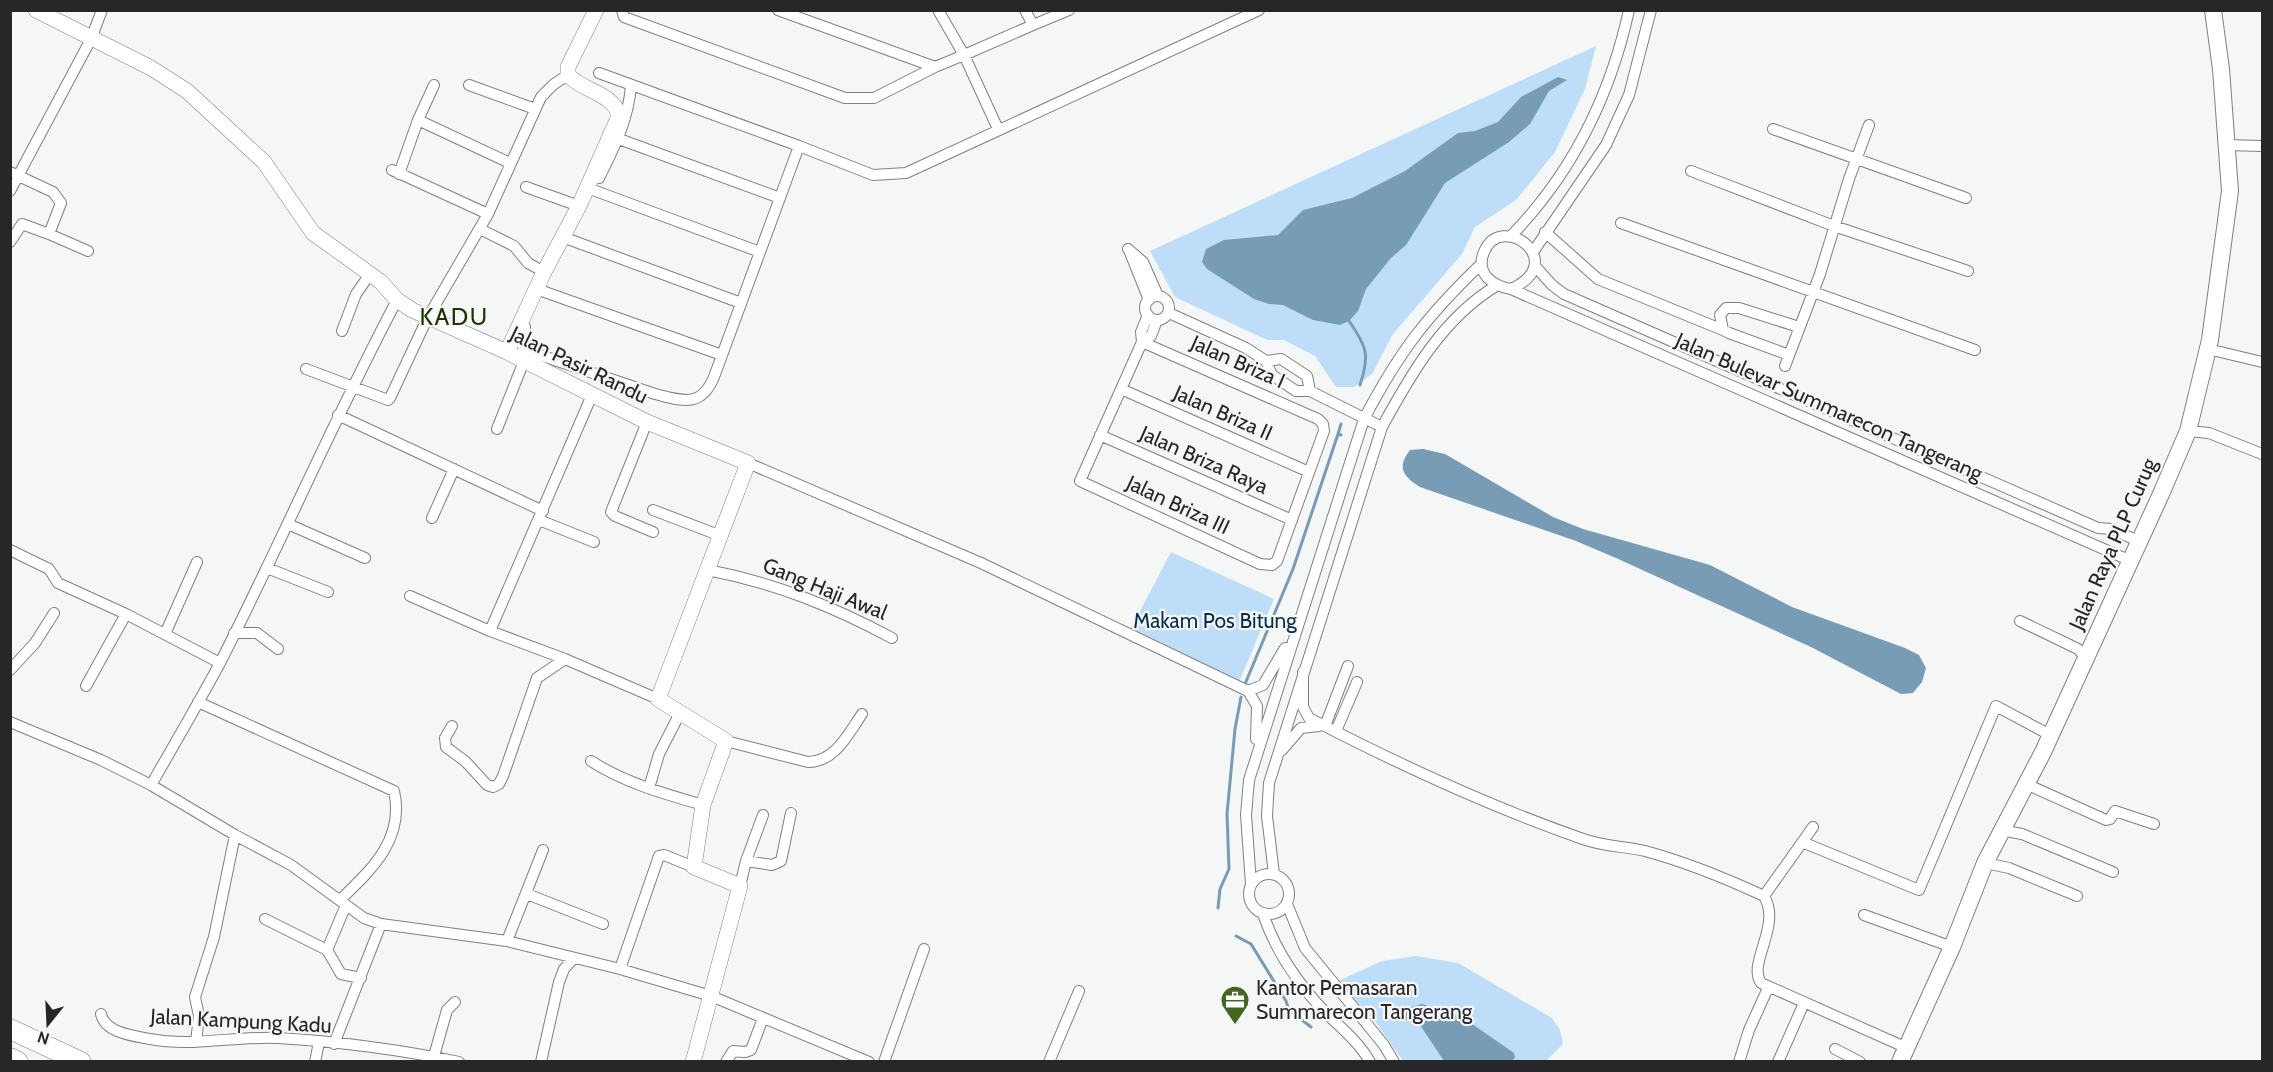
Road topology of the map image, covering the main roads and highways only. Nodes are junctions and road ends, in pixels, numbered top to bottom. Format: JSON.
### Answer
{"nodes":[{"id":1,"x":2213,"y":10,"type":"edge"},
{"id":2,"x":10,"y":1029,"type":"edge"},
{"id":3,"x":1904,"y":1055,"type":"edge"},
{"id":4,"x":10,"y":1058,"type":"edge"},
{"id":5,"x":18,"y":1062,"type":"edge"},
{"id":6,"x":81,"y":1062,"type":"edge"}],
"edges":[{"from":1,"to":3,"type":"main road","name":"Jalan Raya PLP Curug"},
{"from":2,"to":6,"type":"highway"},
{"from":4,"to":5,"type":"highway"}]}
